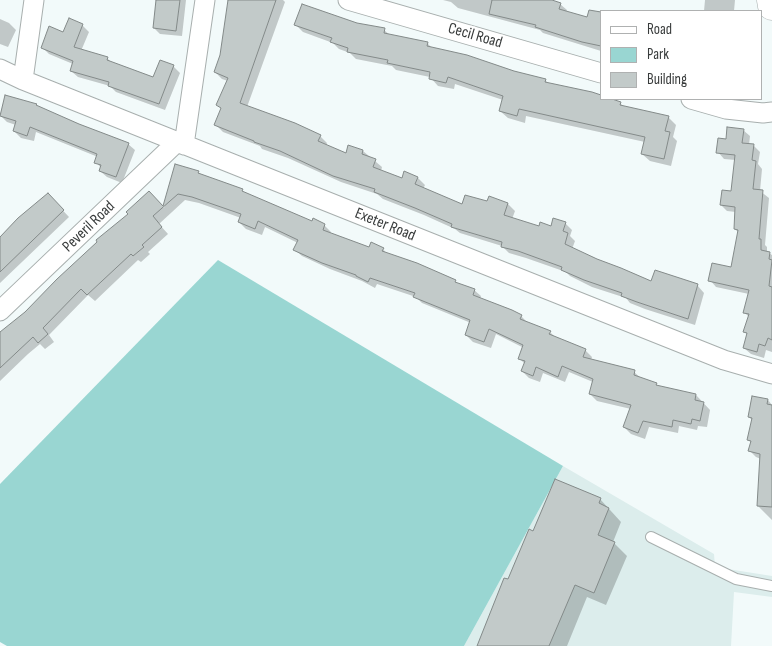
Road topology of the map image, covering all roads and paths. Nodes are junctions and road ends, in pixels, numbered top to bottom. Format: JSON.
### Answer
{"nodes":[{"id":1,"x":34,"y":0,"type":"edge"},
{"id":2,"x":204,"y":0,"type":"edge"},
{"id":3,"x":348,"y":0,"type":"edge"},
{"id":4,"x":771,"y":0,"type":"edge"},
{"id":5,"x":772,"y":6,"type":"edge"},
{"id":6,"x":2,"y":72,"type":"edge"},
{"id":7,"x":600,"y":73,"type":"edge"},
{"id":8,"x":23,"y":80,"type":"junction"},
{"id":9,"x":694,"y":100,"type":"edge"},
{"id":10,"x":772,"y":112,"type":"edge"},
{"id":11,"x":180,"y":143,"type":"junction"},
{"id":12,"x":0,"y":311,"type":"edge"},
{"id":13,"x":772,"y":374,"type":"edge"},
{"id":14,"x":651,"y":537,"type":"dead end"},
{"id":15,"x":772,"y":586,"type":"edge"}],
"edges":[{"from":1,"to":8,"type":"street"},
{"from":2,"to":11,"type":"street"},
{"from":3,"to":7,"type":"street","name":"Cecil Road"},
{"from":4,"to":5,"type":"street"},
{"from":6,"to":8,"type":"street","name":"Exeter Road"},
{"from":8,"to":11,"type":"street","name":"Exeter Road"},
{"from":9,"to":10,"type":"street"},
{"from":11,"to":12,"type":"street","name":"Peveril Road"},
{"from":11,"to":13,"type":"street","name":"Exeter Road"},
{"from":14,"to":15,"type":"lane"}]}
